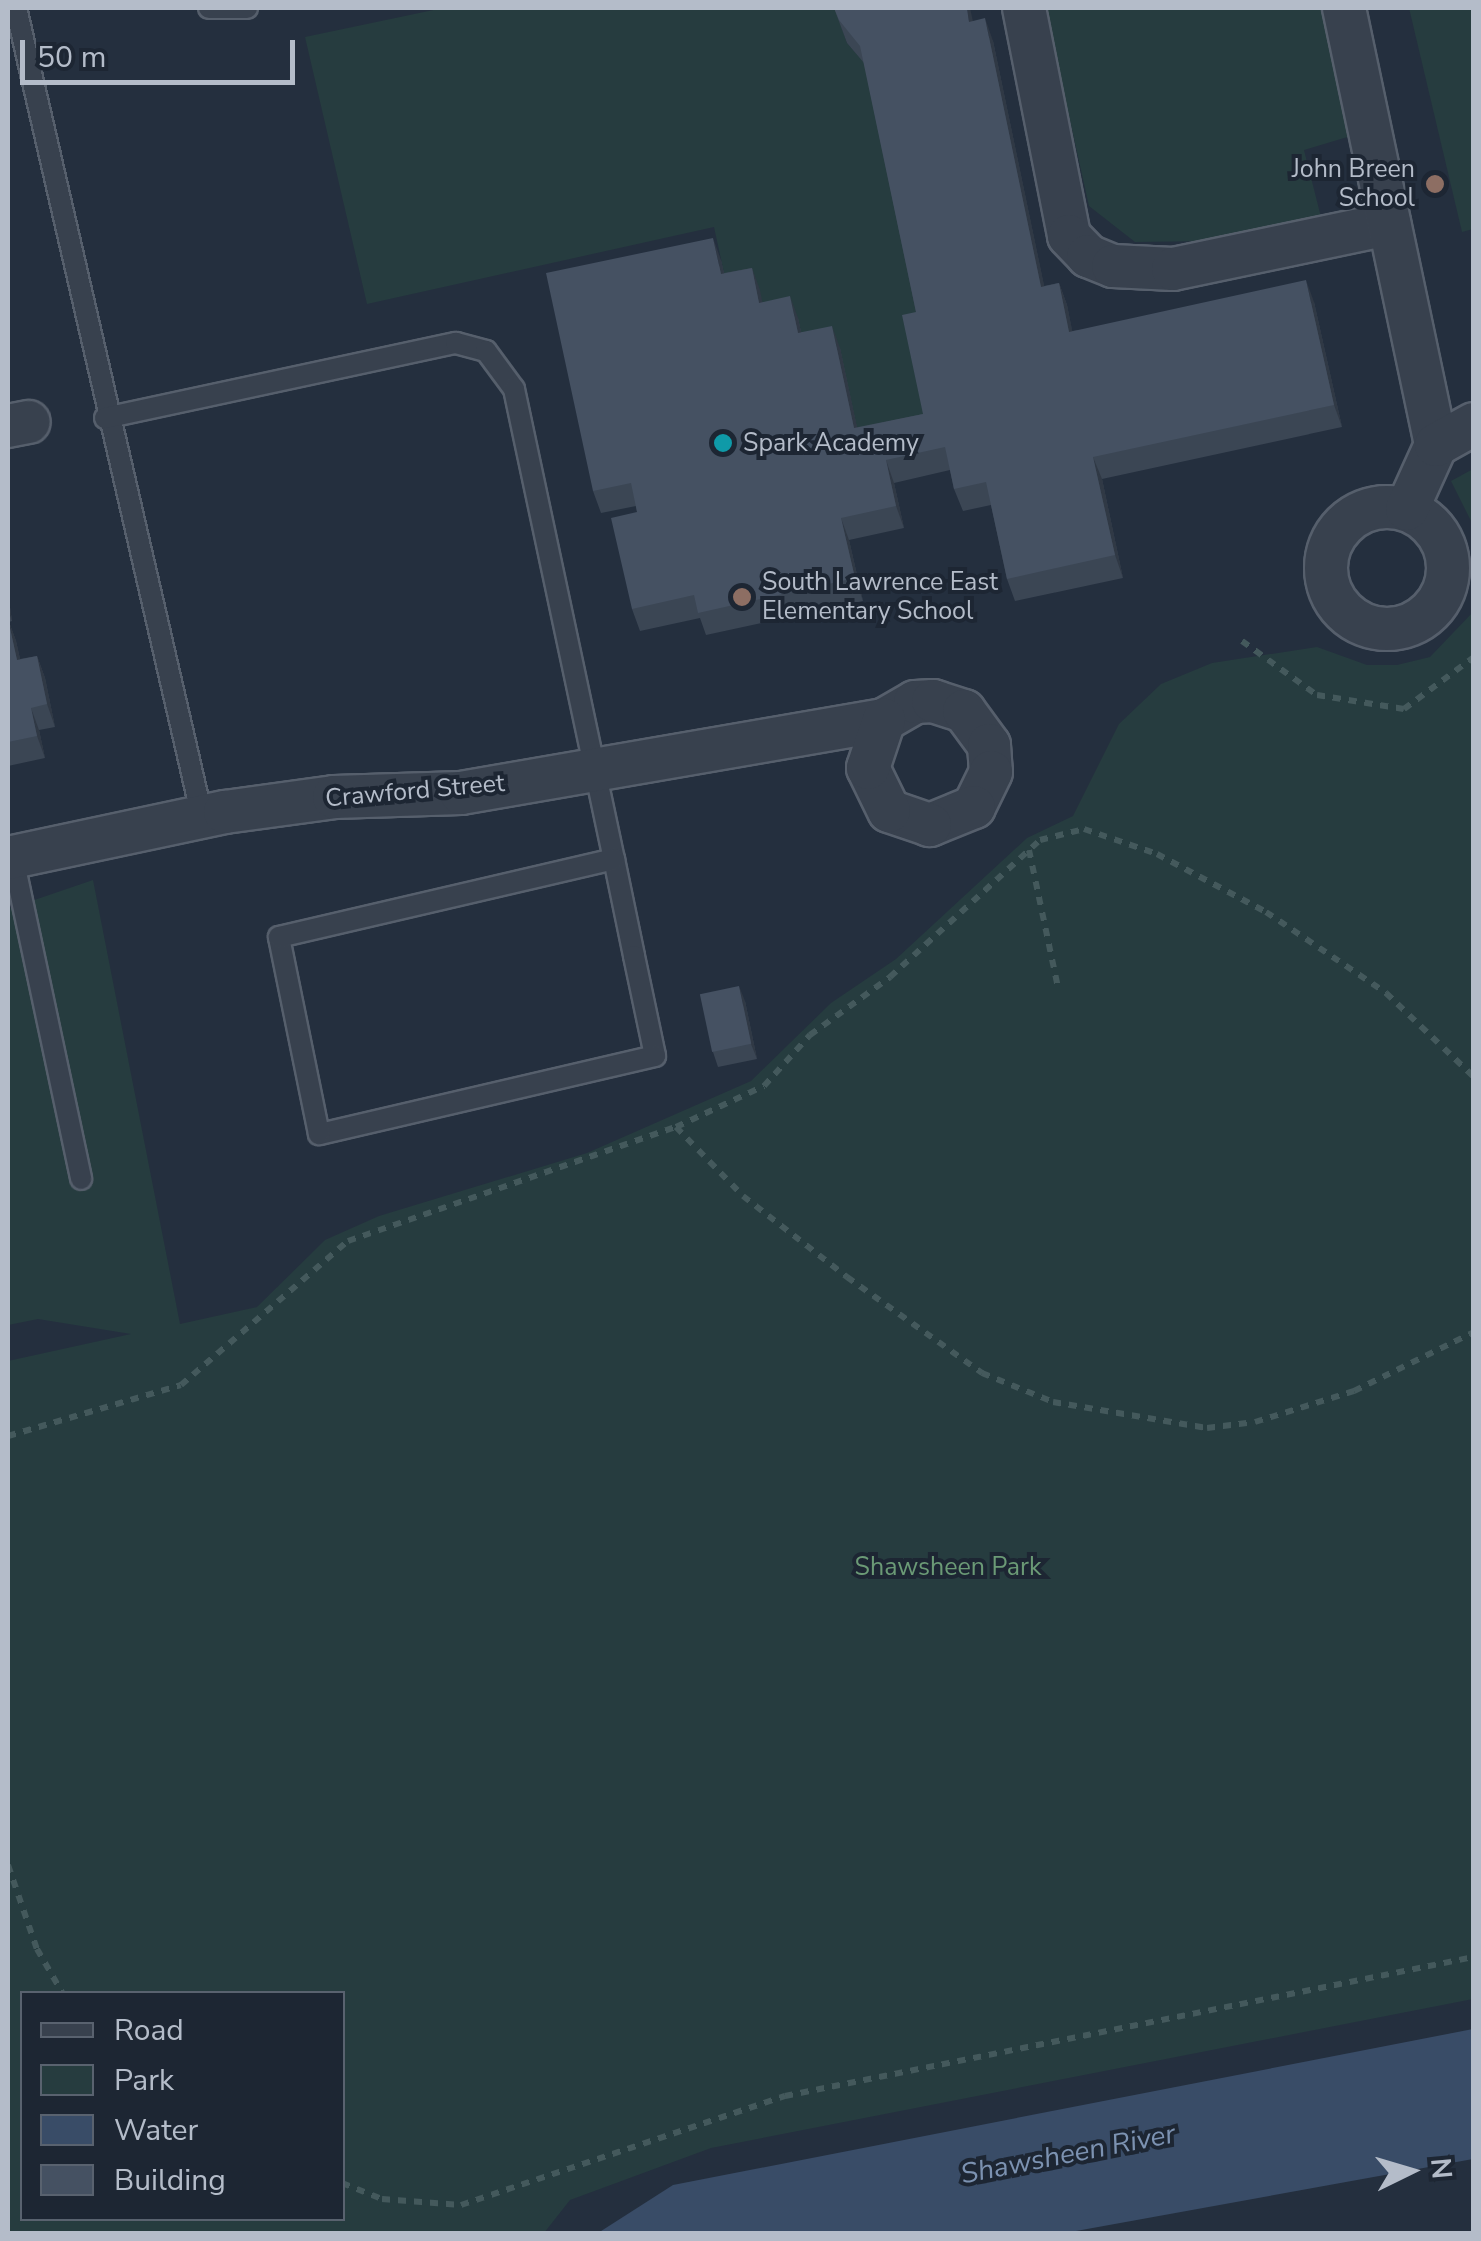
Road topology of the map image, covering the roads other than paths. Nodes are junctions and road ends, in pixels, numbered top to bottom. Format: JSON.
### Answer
{"nodes":[{"id":1,"x":16,"y":8,"type":"edge"},
{"id":2,"x":210,"y":8,"type":"edge"},
{"id":3,"x":247,"y":8,"type":"edge"},
{"id":4,"x":1024,"y":8,"type":"edge"},
{"id":5,"x":1344,"y":8,"type":"edge"},
{"id":6,"x":1389,"y":224,"type":"junction"},
{"id":7,"x":106,"y":418,"type":"junction"},
{"id":8,"x":1474,"y":424,"type":"edge"},
{"id":9,"x":1436,"y":445,"type":"junction"},
{"id":10,"x":1407,"y":509,"type":"dead end"},
{"id":11,"x":884,"y":720,"type":"dead end"},
{"id":12,"x":594,"y":769,"type":"junction"},
{"id":13,"x":202,"y":816,"type":"junction"},
{"id":14,"x":10,"y":858,"type":"edge"},
{"id":15,"x":614,"y":859,"type":"junction"},
{"id":16,"x":81,"y":1178,"type":"dead end"}],
"edges":[{"from":1,"to":7,"type":"lane"},
{"from":2,"to":3,"type":"lane"},
{"from":4,"to":6,"type":"street"},
{"from":5,"to":6,"type":"street"},
{"from":6,"to":9,"type":"street"},
{"from":7,"to":12,"type":"lane"},
{"from":7,"to":13,"type":"lane"},
{"from":8,"to":9,"type":"street"},
{"from":9,"to":10,"type":"street"},
{"from":11,"to":12,"type":"street","name":"Crawford Street"},
{"from":12,"to":13,"type":"street","name":"Crawford Street"},
{"from":12,"to":15,"type":"lane"},
{"from":13,"to":14,"type":"street","name":"Crawford Street"},
{"from":14,"to":16,"type":"lane"},
{"from":15,"to":15,"type":"lane"}]}
